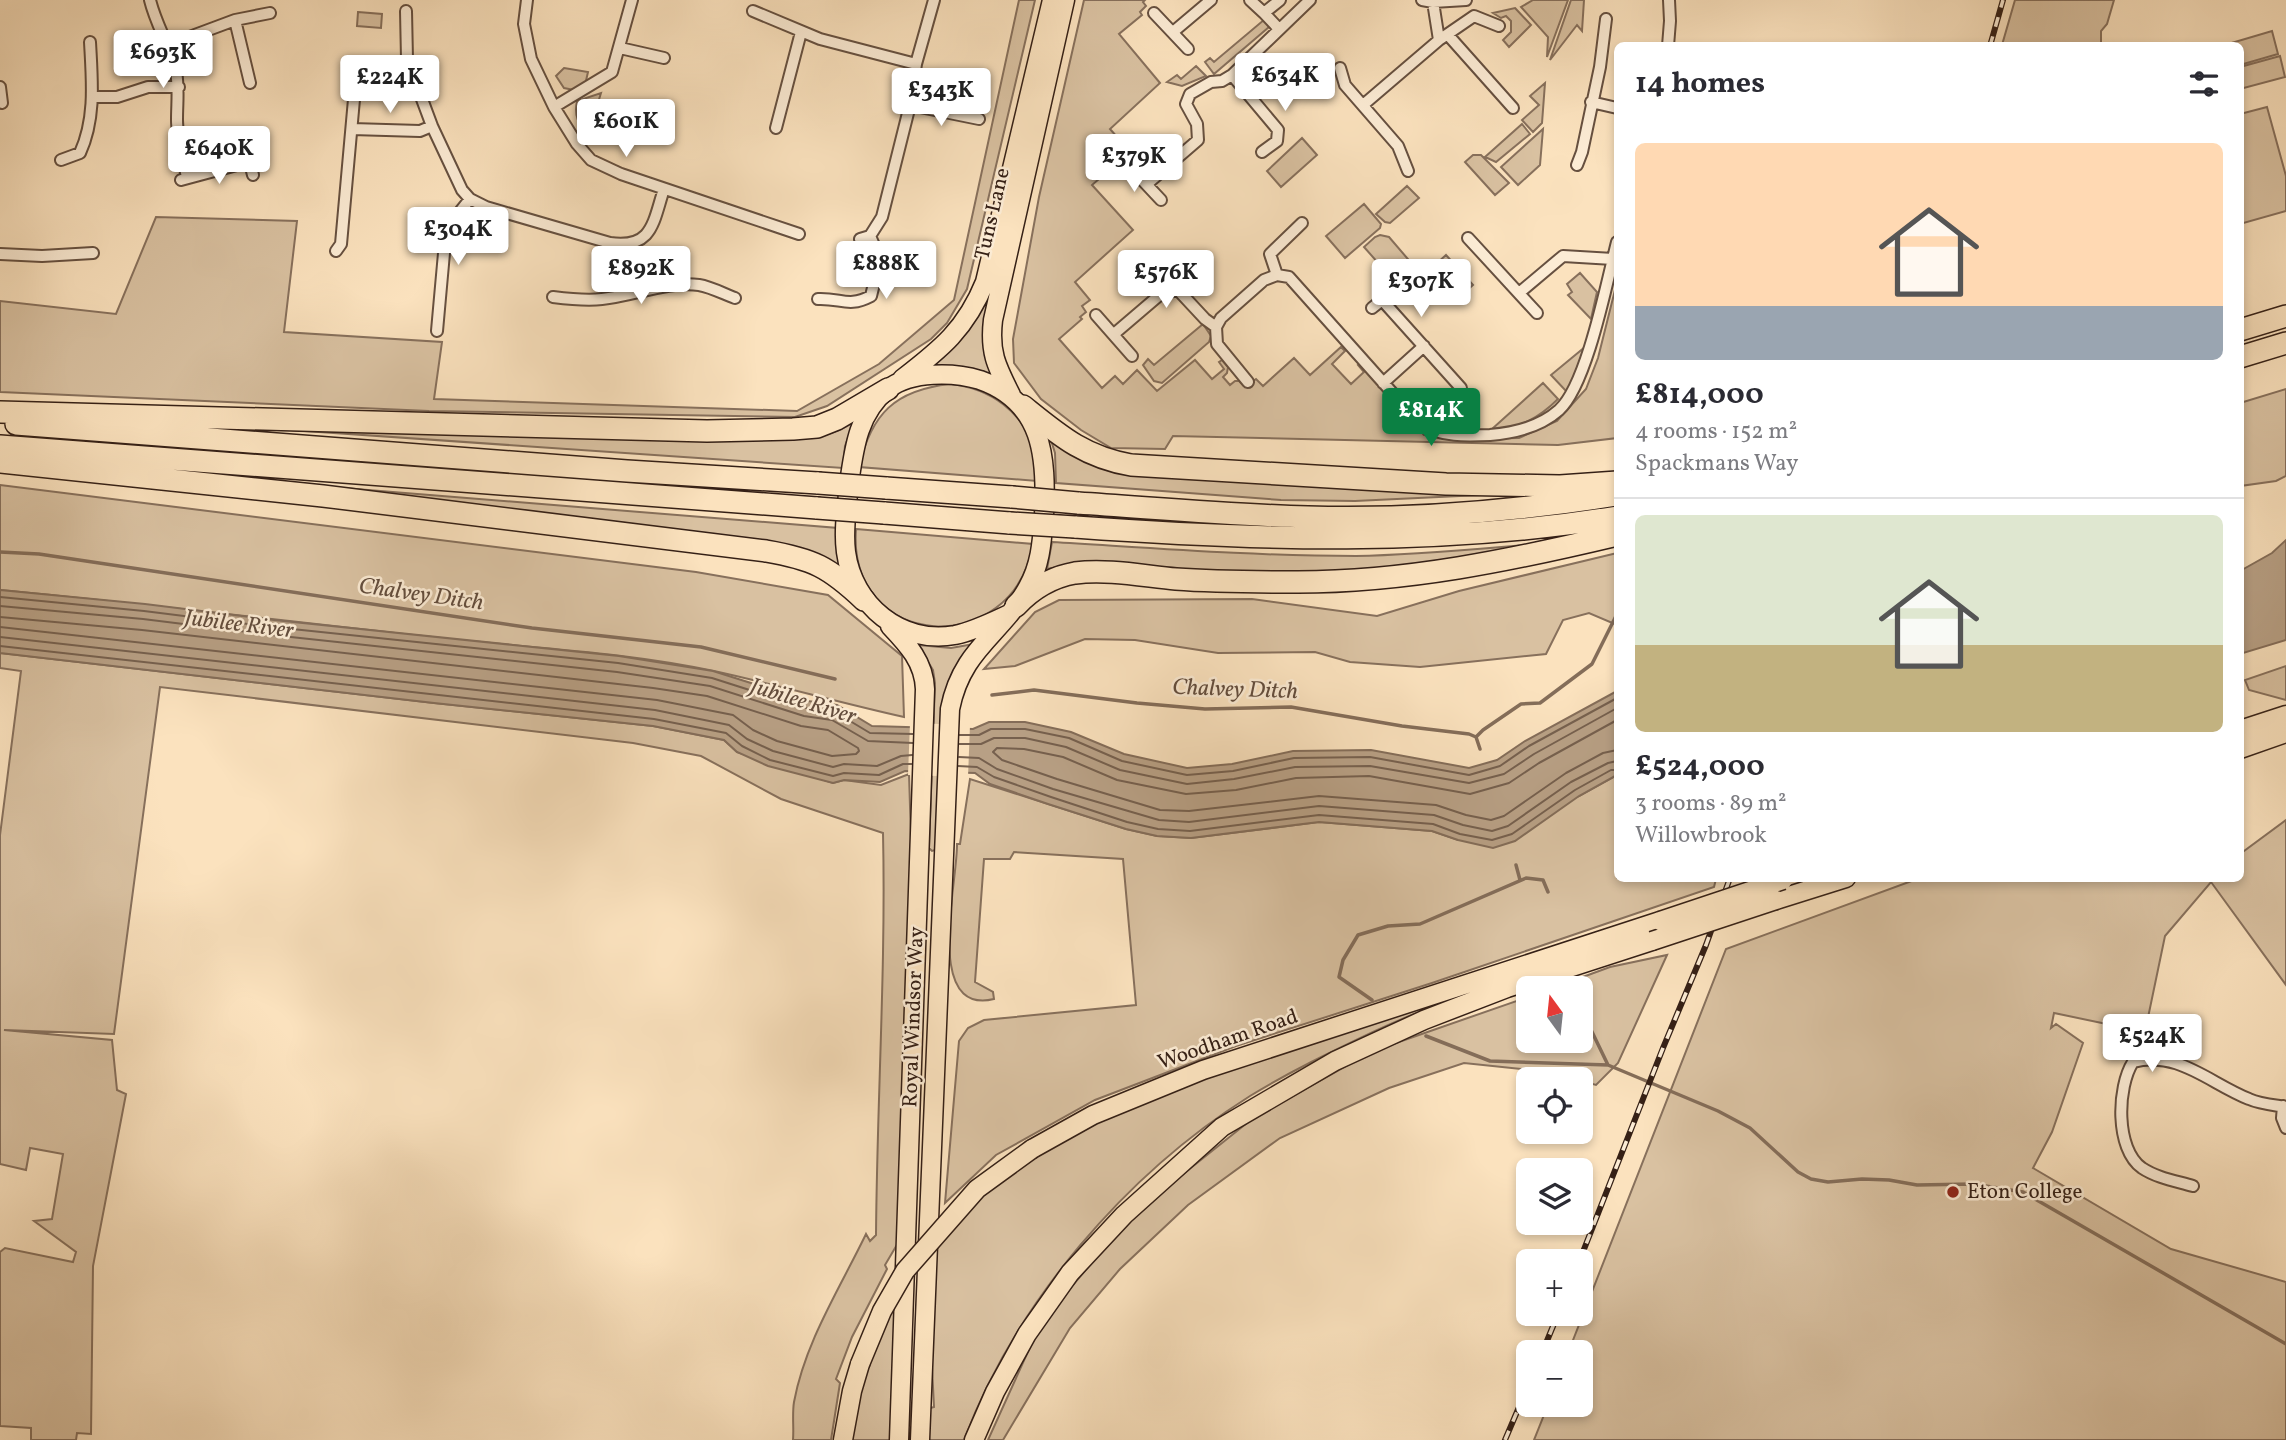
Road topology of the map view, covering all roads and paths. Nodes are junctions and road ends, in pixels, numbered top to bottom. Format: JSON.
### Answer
{"nodes":[{"id":1,"x":150,"y":0,"type":"edge"},
{"id":2,"x":527,"y":0,"type":"edge"},
{"id":3,"x":632,"y":0,"type":"edge"},
{"id":4,"x":934,"y":0,"type":"edge"},
{"id":5,"x":1052,"y":0,"type":"edge"},
{"id":6,"x":1065,"y":0,"type":"edge"},
{"id":7,"x":1211,"y":0,"type":"edge"},
{"id":8,"x":1250,"y":0,"type":"edge"},
{"id":9,"x":1280,"y":0,"type":"edge"},
{"id":10,"x":1292,"y":0,"type":"edge"},
{"id":11,"x":1310,"y":0,"type":"edge"},
{"id":12,"x":1466,"y":0,"type":"edge"},
{"id":13,"x":1668,"y":0,"type":"edge"},
{"id":14,"x":1428,"y":1,"type":"edge"},
{"id":15,"x":1302,"y":10,"type":"junction"},
{"id":16,"x":407,"y":11,"type":"dead end"},
{"id":17,"x":753,"y":11,"type":"dead end"},
{"id":18,"x":270,"y":13,"type":"dead end"},
{"id":19,"x":1154,"y":13,"type":"dead end"},
{"id":20,"x":1264,"y":13,"type":"junction"},
{"id":21,"x":1606,"y":19,"type":"dead end"},
{"id":22,"x":235,"y":20,"type":"junction"},
{"id":23,"x":393,"y":24,"type":"dead end"},
{"id":24,"x":406,"y":25,"type":"junction"},
{"id":25,"x":1499,"y":26,"type":"dead end"},
{"id":26,"x":1279,"y":29,"type":"junction"},
{"id":27,"x":801,"y":32,"type":"junction"},
{"id":28,"x":1173,"y":32,"type":"junction"},
{"id":29,"x":1443,"y":37,"type":"junction"},
{"id":30,"x":90,"y":42,"type":"dead end"},
{"id":31,"x":1668,"y":42,"type":"edge"},
{"id":32,"x":167,"y":45,"type":"junction"},
{"id":33,"x":620,"y":48,"type":"junction"},
{"id":34,"x":1188,"y":50,"type":"dead end"},
{"id":35,"x":664,"y":58,"type":"dead end"},
{"id":36,"x":916,"y":64,"type":"junction"},
{"id":37,"x":1340,"y":68,"type":"dead end"},
{"id":38,"x":1232,"y":75,"type":"junction"},
{"id":39,"x":244,"y":76,"type":"dead end"},
{"id":40,"x":356,"y":77,"type":"dead end"},
{"id":41,"x":0,"y":87,"type":"edge"},
{"id":42,"x":179,"y":87,"type":"junction"},
{"id":43,"x":1,"y":96,"type":"edge"},
{"id":44,"x":93,"y":97,"type":"junction"},
{"id":45,"x":1591,"y":102,"type":"junction"},
{"id":46,"x":910,"y":105,"type":"junction"},
{"id":47,"x":1363,"y":105,"type":"junction"},
{"id":48,"x":554,"y":107,"type":"junction"},
{"id":49,"x":1614,"y":107,"type":"edge"},
{"id":50,"x":1513,"y":108,"type":"dead end"},
{"id":51,"x":979,"y":119,"type":"dead end"},
{"id":52,"x":432,"y":126,"type":"junction"},
{"id":53,"x":776,"y":128,"type":"dead end"},
{"id":54,"x":352,"y":129,"type":"junction"},
{"id":55,"x":245,"y":143,"type":"dead end"},
{"id":56,"x":1262,"y":152,"type":"dead end"},
{"id":57,"x":61,"y":160,"type":"dead end"},
{"id":58,"x":248,"y":162,"type":"junction"},
{"id":59,"x":1577,"y":165,"type":"dead end"},
{"id":60,"x":1130,"y":167,"type":"dead end"},
{"id":61,"x":1408,"y":171,"type":"dead end"},
{"id":62,"x":253,"y":175,"type":"dead end"},
{"id":63,"x":1147,"y":184,"type":"junction"},
{"id":64,"x":664,"y":189,"type":"junction"},
{"id":65,"x":470,"y":199,"type":"junction"},
{"id":66,"x":1161,"y":200,"type":"dead end"},
{"id":67,"x":1302,"y":223,"type":"dead end"},
{"id":68,"x":799,"y":234,"type":"dead end"},
{"id":69,"x":1468,"y":238,"type":"dead end"},
{"id":70,"x":628,"y":246,"type":"junction"},
{"id":71,"x":336,"y":251,"type":"dead end"},
{"id":72,"x":93,"y":253,"type":"dead end"},
{"id":73,"x":0,"y":254,"type":"edge"},
{"id":74,"x":77,"y":254,"type":"junction"},
{"id":75,"x":1614,"y":254,"type":"edge"},
{"id":76,"x":1613,"y":258,"type":"junction"},
{"id":77,"x":78,"y":267,"type":"dead end"},
{"id":78,"x":1276,"y":275,"type":"junction"},
{"id":79,"x":636,"y":291,"type":"junction"},
{"id":80,"x":1519,"y":293,"type":"junction"},
{"id":81,"x":553,"y":297,"type":"dead end"},
{"id":82,"x":735,"y":298,"type":"dead end"},
{"id":83,"x":818,"y":299,"type":"dead end"},
{"id":84,"x":1372,"y":308,"type":"dead end"},
{"id":85,"x":1537,"y":313,"type":"dead end"},
{"id":86,"x":1096,"y":315,"type":"dead end"},
{"id":87,"x":2286,"y":316,"type":"edge"},
{"id":88,"x":1216,"y":327,"type":"junction"},
{"id":89,"x":2244,"y":329,"type":"edge"},
{"id":90,"x":437,"y":331,"type":"dead end"},
{"id":91,"x":1114,"y":334,"type":"junction"},
{"id":92,"x":2286,"y":343,"type":"edge"},
{"id":93,"x":1424,"y":346,"type":"junction"},
{"id":94,"x":1132,"y":356,"type":"dead end"},
{"id":95,"x":2244,"y":356,"type":"edge"},
{"id":96,"x":1248,"y":382,"type":"dead end"},
{"id":97,"x":1383,"y":383,"type":"junction"},
{"id":98,"x":889,"y":388,"type":"junction"},
{"id":99,"x":1461,"y":388,"type":"dead end"},
{"id":100,"x":1017,"y":401,"type":"junction"},
{"id":101,"x":0,"y":412,"type":"edge"},
{"id":102,"x":0,"y":423,"type":"edge"},
{"id":103,"x":0,"y":446,"type":"edge"},
{"id":104,"x":0,"y":462,"type":"edge"},
{"id":105,"x":1614,"y":482,"type":"edge"},
{"id":106,"x":1614,"y":495,"type":"edge"},
{"id":107,"x":1614,"y":517,"type":"edge"},
{"id":108,"x":1614,"y":536,"type":"edge"},
{"id":109,"x":872,"y":607,"type":"junction"},
{"id":110,"x":1013,"y":610,"type":"junction"},
{"id":111,"x":2286,"y":715,"type":"edge"},
{"id":112,"x":2244,"y":729,"type":"edge"},
{"id":113,"x":2286,"y":733,"type":"edge"},
{"id":114,"x":2244,"y":748,"type":"edge"},
{"id":115,"x":1776,"y":882,"type":"edge"},
{"id":116,"x":1833,"y":882,"type":"edge"},
{"id":117,"x":2285,"y":1106,"type":"edge"},
{"id":118,"x":2286,"y":1128,"type":"edge"},
{"id":119,"x":2193,"y":1186,"type":"dead end"},
{"id":120,"x":843,"y":1440,"type":"edge"},
{"id":121,"x":899,"y":1440,"type":"edge"},
{"id":122,"x":920,"y":1440,"type":"edge"},
{"id":123,"x":974,"y":1440,"type":"edge"}],
"edges":[{"from":1,"to":32,"type":"street"},
{"from":2,"to":48,"type":"street"},
{"from":3,"to":33,"type":"street"},
{"from":4,"to":36,"type":"street"},
{"from":5,"to":98,"type":"main road","name":"Tuns Lane"},
{"from":6,"to":100,"type":"main road","name":"Tuns Lane"},
{"from":7,"to":28,"type":"street"},
{"from":8,"to":20,"type":"street"},
{"from":9,"to":20,"type":"street"},
{"from":10,"to":15,"type":"street"},
{"from":11,"to":15,"type":"street"},
{"from":12,"to":14,"type":"street"},
{"from":13,"to":31,"type":"street"},
{"from":14,"to":29,"type":"street"},
{"from":15,"to":26,"type":"street"},
{"from":16,"to":24,"type":"street"},
{"from":17,"to":27,"type":"street"},
{"from":18,"to":22,"type":"street"},
{"from":19,"to":28,"type":"street"},
{"from":20,"to":26,"type":"street"},
{"from":21,"to":45,"type":"street"},
{"from":22,"to":32,"type":"street"},
{"from":22,"to":39,"type":"street"},
{"from":23,"to":24,"type":"street"},
{"from":24,"to":52,"type":"street"},
{"from":25,"to":29,"type":"street"},
{"from":26,"to":38,"type":"street"},
{"from":27,"to":36,"type":"street"},
{"from":27,"to":53,"type":"street"},
{"from":28,"to":34,"type":"street"},
{"from":29,"to":47,"type":"street"},
{"from":29,"to":50,"type":"street"},
{"from":30,"to":44,"type":"street"},
{"from":32,"to":42,"type":"street"},
{"from":33,"to":35,"type":"street"},
{"from":33,"to":48,"type":"street"},
{"from":36,"to":46,"type":"street"},
{"from":37,"to":47,"type":"street"},
{"from":38,"to":56,"type":"street"},
{"from":38,"to":63,"type":"street"},
{"from":40,"to":54,"type":"street"},
{"from":41,"to":43,"type":"street"},
{"from":42,"to":44,"type":"street"},
{"from":42,"to":58,"type":"street"},
{"from":44,"to":57,"type":"street"},
{"from":45,"to":49,"type":"street"},
{"from":45,"to":59,"type":"street"},
{"from":46,"to":51,"type":"street"},
{"from":46,"to":83,"type":"street"},
{"from":47,"to":61,"type":"street"},
{"from":48,"to":64,"type":"street"},
{"from":52,"to":54,"type":"street"},
{"from":52,"to":65,"type":"street"},
{"from":54,"to":71,"type":"street"},
{"from":55,"to":58,"type":"street"},
{"from":58,"to":62,"type":"street"},
{"from":60,"to":63,"type":"street"},
{"from":63,"to":66,"type":"street"},
{"from":64,"to":68,"type":"street"},
{"from":64,"to":70,"type":"street"},
{"from":65,"to":70,"type":"street"},
{"from":65,"to":90,"type":"street"},
{"from":67,"to":78,"type":"street"},
{"from":69,"to":80,"type":"street"},
{"from":70,"to":79,"type":"street"},
{"from":72,"to":74,"type":"street"},
{"from":73,"to":74,"type":"street"},
{"from":74,"to":77,"type":"street"},
{"from":75,"to":76,"type":"street"},
{"from":76,"to":80,"type":"street"},
{"from":76,"to":97,"type":"street"},
{"from":78,"to":88,"type":"street"},
{"from":78,"to":97,"type":"street"},
{"from":79,"to":81,"type":"street"},
{"from":79,"to":82,"type":"street"},
{"from":80,"to":85,"type":"street"},
{"from":84,"to":93,"type":"street"},
{"from":86,"to":91,"type":"street"},
{"from":87,"to":89,"type":"highway"},
{"from":88,"to":91,"type":"street"},
{"from":88,"to":96,"type":"street"},
{"from":91,"to":94,"type":"street"},
{"from":92,"to":95,"type":"highway"},
{"from":93,"to":97,"type":"street"},
{"from":93,"to":99,"type":"street"},
{"from":98,"to":100,"type":"main road"},
{"from":98,"to":101,"type":"highway"},
{"from":98,"to":109,"type":"main road"},
{"from":100,"to":105,"type":"highway"},
{"from":100,"to":110,"type":"main road"},
{"from":102,"to":106,"type":"highway","bridge":true},
{"from":103,"to":107,"type":"highway","bridge":true},
{"from":104,"to":109,"type":"highway"},
{"from":108,"to":110,"type":"highway"},
{"from":109,"to":110,"type":"main road"},
{"from":109,"to":121,"type":"main road","name":"Royal Windsor Way"},
{"from":110,"to":122,"type":"main road","name":"Royal Windsor Way"},
{"from":111,"to":112,"type":"main road"},
{"from":113,"to":114,"type":"main road"},
{"from":115,"to":120,"type":"main road","name":"Woodham Road","bridge":true},
{"from":116,"to":123,"type":"main road","bridge":true},
{"from":117,"to":118,"type":"street"},
{"from":117,"to":119,"type":"street"}]}
